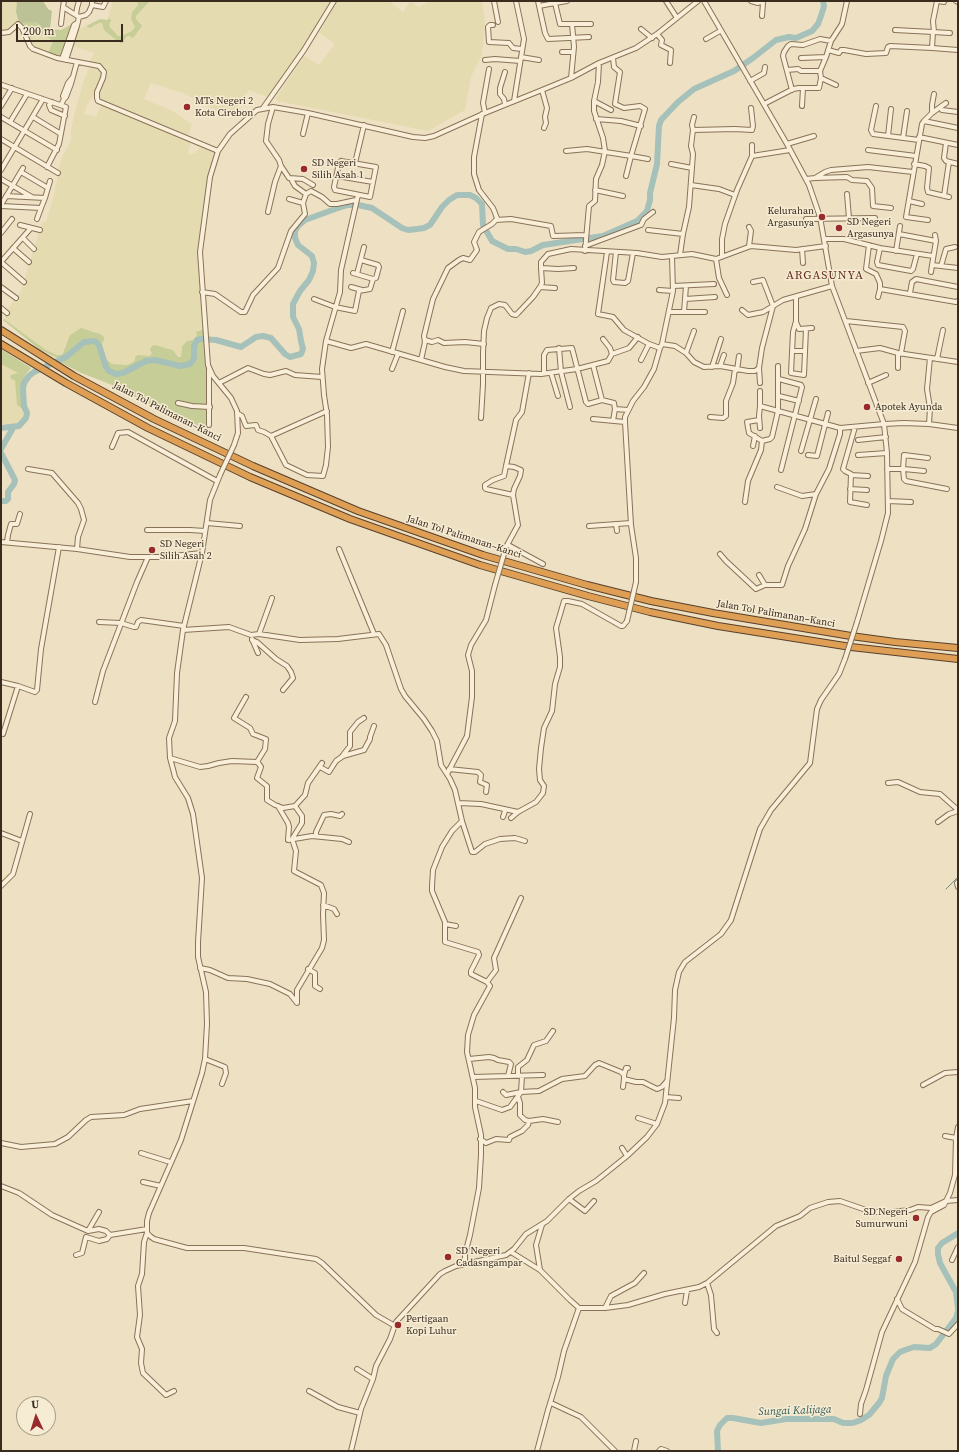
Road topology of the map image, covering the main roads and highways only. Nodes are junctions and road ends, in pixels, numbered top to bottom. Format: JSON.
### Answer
{"nodes":[{"id":1,"x":1,"y":330,"type":"edge"},
{"id":2,"x":1,"y":344,"type":"edge"},
{"id":3,"x":958,"y":648,"type":"edge"},
{"id":4,"x":958,"y":659,"type":"edge"}],
"edges":[{"from":1,"to":3,"type":"highway","name":"Jalan Tol Palimanan–Kanci"},
{"from":2,"to":4,"type":"highway","name":"Jalan Tol Palimanan–Kanci"}]}
